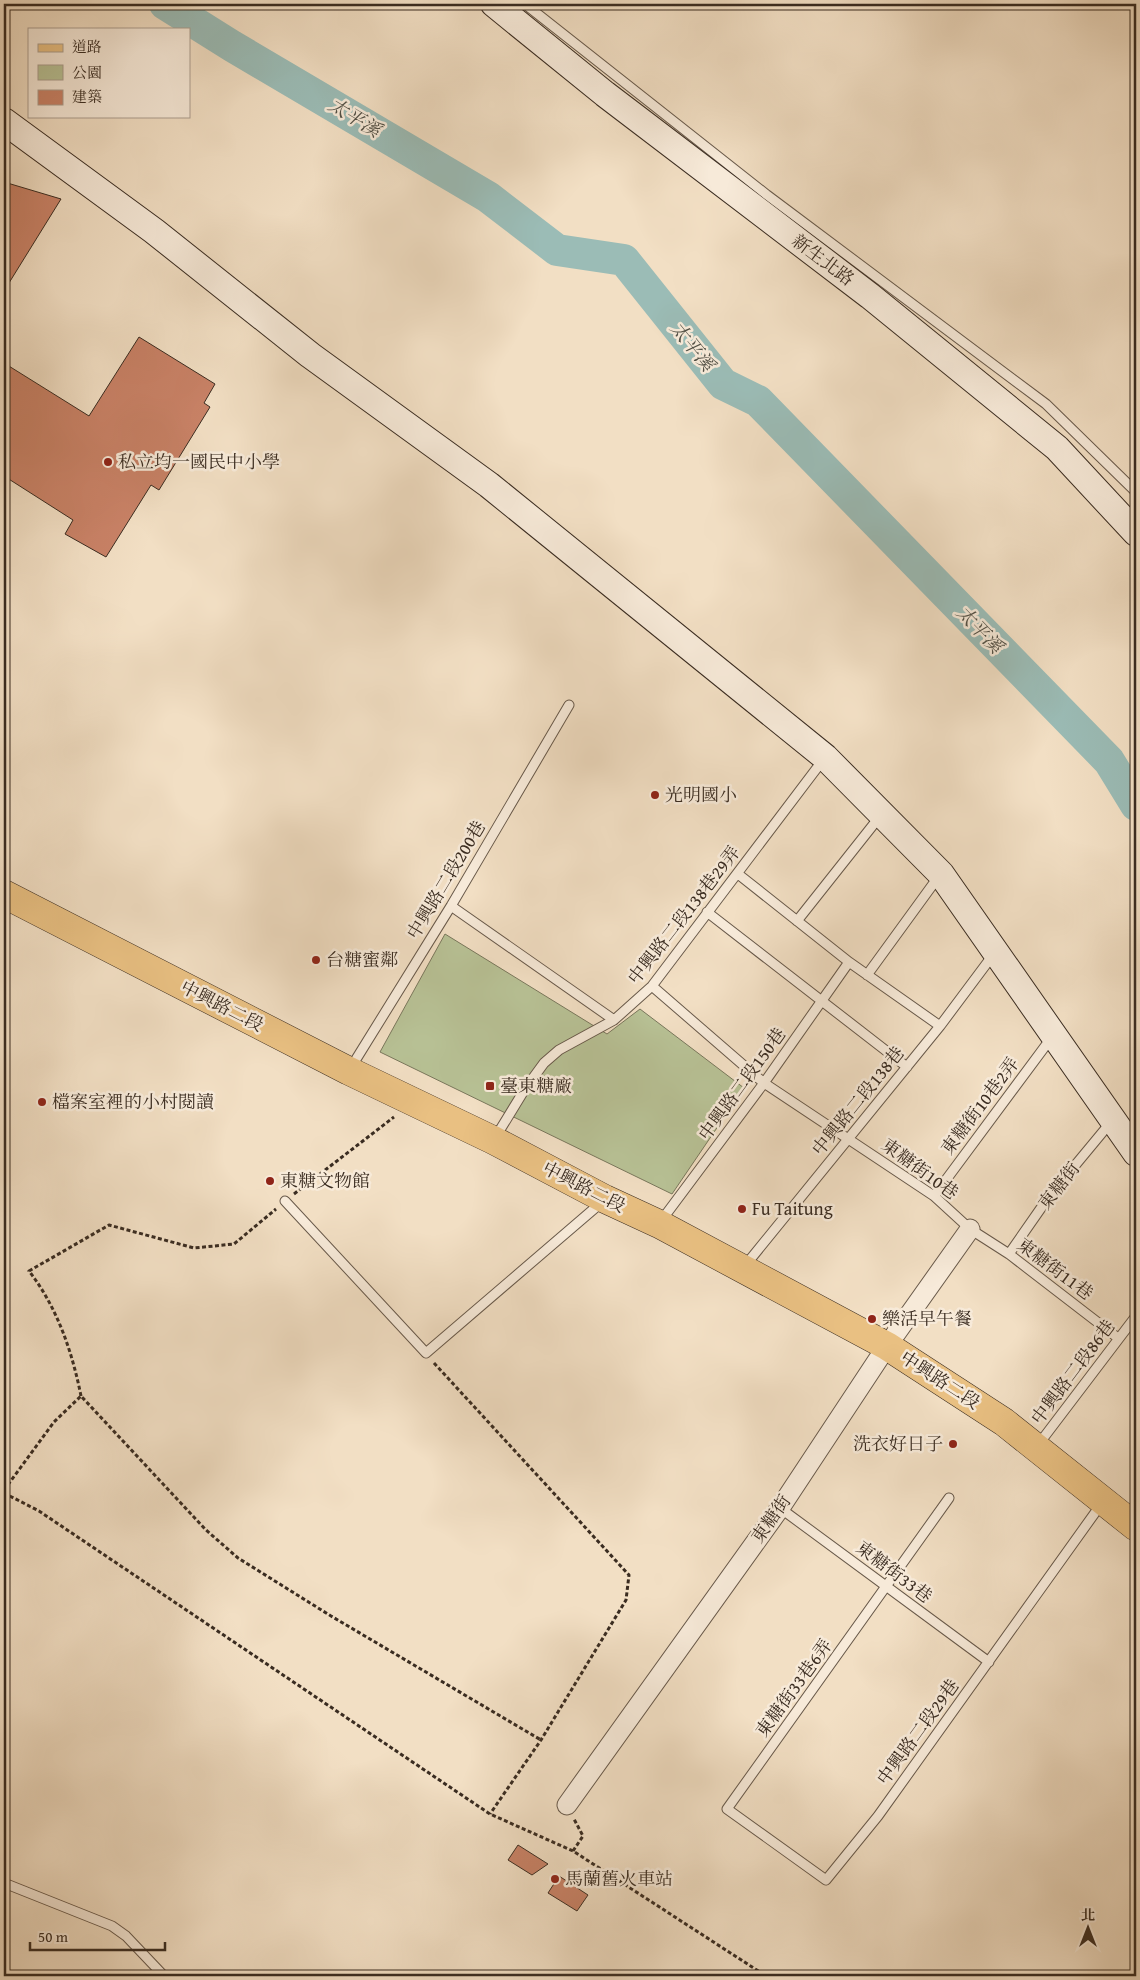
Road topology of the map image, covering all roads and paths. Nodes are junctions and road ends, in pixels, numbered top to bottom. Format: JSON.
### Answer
{"nodes":[{"id":1,"x":494,"y":4,"type":"edge"},
{"id":2,"x":525,"y":4,"type":"edge"},
{"id":3,"x":4,"y":120,"type":"edge"},
{"id":4,"x":1136,"y":492,"type":"edge"},
{"id":5,"x":1136,"y":533,"type":"edge"},
{"id":6,"x":569,"y":705,"type":"dead end"},
{"id":7,"x":825,"y":757,"type":"junction"},
{"id":8,"x":882,"y":813,"type":"junction"},
{"id":9,"x":738,"y":874,"type":"junction"},
{"id":10,"x":941,"y":874,"type":"junction"},
{"id":11,"x":4,"y":894,"type":"edge"},
{"id":12,"x":451,"y":906,"type":"junction"},
{"id":13,"x":707,"y":912,"type":"junction"},
{"id":14,"x":797,"y":920,"type":"junction"},
{"id":15,"x":996,"y":951,"type":"junction"},
{"id":16,"x":849,"y":962,"type":"junction"},
{"id":17,"x":867,"y":975,"type":"junction"},
{"id":18,"x":652,"y":986,"type":"junction"},
{"id":19,"x":822,"y":1003,"type":"junction"},
{"id":20,"x":614,"y":1020,"type":"junction"},
{"id":21,"x":940,"y":1026,"type":"junction"},
{"id":22,"x":1052,"y":1037,"type":"junction"},
{"id":23,"x":907,"y":1067,"type":"junction"},
{"id":24,"x":349,"y":1071,"type":"junction"},
{"id":25,"x":764,"y":1083,"type":"junction"},
{"id":26,"x":413,"y":1103,"type":"junction"},
{"id":27,"x":1113,"y":1120,"type":"junction"},
{"id":28,"x":849,"y":1139,"type":"junction"},
{"id":29,"x":493,"y":1140,"type":"junction"},
{"id":30,"x":1136,"y":1153,"type":"edge"},
{"id":31,"x":934,"y":1196,"type":"junction"},
{"id":32,"x":604,"y":1199,"type":"junction"},
{"id":33,"x":285,"y":1201,"type":"junction"},
{"id":34,"x":659,"y":1224,"type":"junction"},
{"id":35,"x":970,"y":1229,"type":"junction"},
{"id":36,"x":1009,"y":1254,"type":"junction"},
{"id":37,"x":742,"y":1269,"type":"junction"},
{"id":38,"x":1136,"y":1316,"type":"edge"},
{"id":39,"x":1118,"y":1338,"type":"junction"},
{"id":40,"x":887,"y":1346,"type":"junction"},
{"id":41,"x":426,"y":1354,"type":"junction"},
{"id":42,"x":81,"y":1396,"type":"junction"},
{"id":43,"x":1035,"y":1449,"type":"junction"},
{"id":44,"x":4,"y":1492,"type":"edge"},
{"id":45,"x":949,"y":1498,"type":"dead end"},
{"id":46,"x":1104,"y":1501,"type":"junction"},
{"id":47,"x":780,"y":1508,"type":"junction"},
{"id":48,"x":4,"y":1513,"type":"edge"},
{"id":49,"x":4,"y":1523,"type":"edge"},
{"id":50,"x":1136,"y":1527,"type":"edge"},
{"id":51,"x":888,"y":1586,"type":"junction"},
{"id":52,"x":989,"y":1662,"type":"junction"},
{"id":53,"x":541,"y":1740,"type":"junction"},
{"id":54,"x":567,"y":1805,"type":"joint"},
{"id":55,"x":727,"y":1809,"type":"joint"},
{"id":56,"x":490,"y":1814,"type":"junction"},
{"id":57,"x":573,"y":1851,"type":"junction"},
{"id":58,"x":4,"y":1883,"type":"edge"},
{"id":59,"x":164,"y":1976,"type":"edge"},
{"id":60,"x":766,"y":1976,"type":"edge"}],
"edges":[{"from":1,"to":5,"type":"street","name":"新生北路"},
{"from":2,"to":4,"type":"lane"},
{"from":3,"to":7,"type":"street"},
{"from":6,"to":12,"type":"lane","name":"中興路二段200巷"},
{"from":7,"to":8,"type":"street"},
{"from":7,"to":9,"type":"lane","name":"中興路二段138巷29弄"},
{"from":8,"to":10,"type":"street"},
{"from":8,"to":14,"type":"lane"},
{"from":9,"to":13,"type":"lane","name":"中興路二段138巷29弄"},
{"from":9,"to":14,"type":"lane"},
{"from":10,"to":15,"type":"street"},
{"from":10,"to":17,"type":"lane"},
{"from":11,"to":24,"type":"main road","name":"中興路二段"},
{"from":12,"to":20,"type":"lane"},
{"from":12,"to":24,"type":"lane","name":"中興路二段200巷"},
{"from":13,"to":18,"type":"lane","name":"中興路二段138巷29弄"},
{"from":13,"to":19,"type":"lane"},
{"from":14,"to":16,"type":"lane"},
{"from":15,"to":21,"type":"lane","name":"中興路二段138巷"},
{"from":15,"to":22,"type":"street"},
{"from":16,"to":17,"type":"lane"},
{"from":16,"to":19,"type":"lane","name":"中興路二段150巷"},
{"from":17,"to":21,"type":"lane"},
{"from":18,"to":20,"type":"lane","name":"中興路二段138巷29弄"},
{"from":18,"to":25,"type":"lane","name":"東糖街10巷"},
{"from":19,"to":23,"type":"lane"},
{"from":19,"to":25,"type":"lane","name":"中興路二段150巷"},
{"from":20,"to":29,"type":"lane","name":"中興路二段138巷29弄"},
{"from":21,"to":23,"type":"lane","name":"中興路二段138巷"},
{"from":22,"to":27,"type":"street"},
{"from":22,"to":31,"type":"lane","name":"東糖街10巷2弄"},
{"from":23,"to":28,"type":"lane","name":"中興路二段138巷"},
{"from":24,"to":26,"type":"main road","name":"中興路二段"},
{"from":25,"to":28,"type":"lane","name":"東糖街10巷"},
{"from":25,"to":34,"type":"lane","name":"中興路二段150巷"},
{"from":26,"to":29,"type":"main road","name":"中興路二段"},
{"from":26,"to":33,"type":"path"},
{"from":27,"to":30,"type":"street"},
{"from":27,"to":36,"type":"lane","name":"東糖街"},
{"from":28,"to":31,"type":"lane","name":"東糖街10巷"},
{"from":28,"to":37,"type":"lane","name":"中興路二段138巷"},
{"from":29,"to":32,"type":"main road","name":"中興路二段"},
{"from":31,"to":35,"type":"lane","name":"東糖街10巷"},
{"from":32,"to":34,"type":"main road","name":"中興路二段"},
{"from":32,"to":41,"type":"lane"},
{"from":33,"to":41,"type":"lane"},
{"from":33,"to":42,"type":"path"},
{"from":34,"to":37,"type":"main road","name":"中興路二段"},
{"from":35,"to":36,"type":"lane","name":"東糖街11巷"},
{"from":35,"to":40,"type":"street","name":"東糖街"},
{"from":36,"to":39,"type":"lane","name":"東糖街11巷"},
{"from":37,"to":40,"type":"main road","name":"中興路二段"},
{"from":38,"to":39,"type":"lane","name":"中興路二段86巷"},
{"from":39,"to":43,"type":"lane","name":"中興路二段86巷"},
{"from":40,"to":43,"type":"main road","name":"中興路二段"},
{"from":40,"to":47,"type":"street","name":"東糖街"},
{"from":41,"to":53,"type":"path"},
{"from":42,"to":44,"type":"path"},
{"from":42,"to":53,"type":"path"},
{"from":43,"to":46,"type":"main road","name":"中興路二段"},
{"from":44,"to":56,"type":"path"},
{"from":45,"to":51,"type":"lane","name":"東糖街33巷6弄"},
{"from":46,"to":50,"type":"main road","name":"中興路二段"},
{"from":46,"to":52,"type":"lane","name":"中興路二段29巷"},
{"from":47,"to":51,"type":"lane","name":"東糖街33巷"},
{"from":47,"to":54,"type":"street","name":"東糖街"},
{"from":48,"to":49,"type":"path"},
{"from":51,"to":52,"type":"lane","name":"東糖街33巷"},
{"from":51,"to":55,"type":"lane","name":"東糖街33巷6弄"},
{"from":52,"to":55,"type":"lane","name":"中興路二段29巷"},
{"from":53,"to":56,"type":"path"},
{"from":54,"to":57,"type":"path"},
{"from":56,"to":57,"type":"path"},
{"from":57,"to":60,"type":"path"},
{"from":58,"to":59,"type":"lane"}]}
